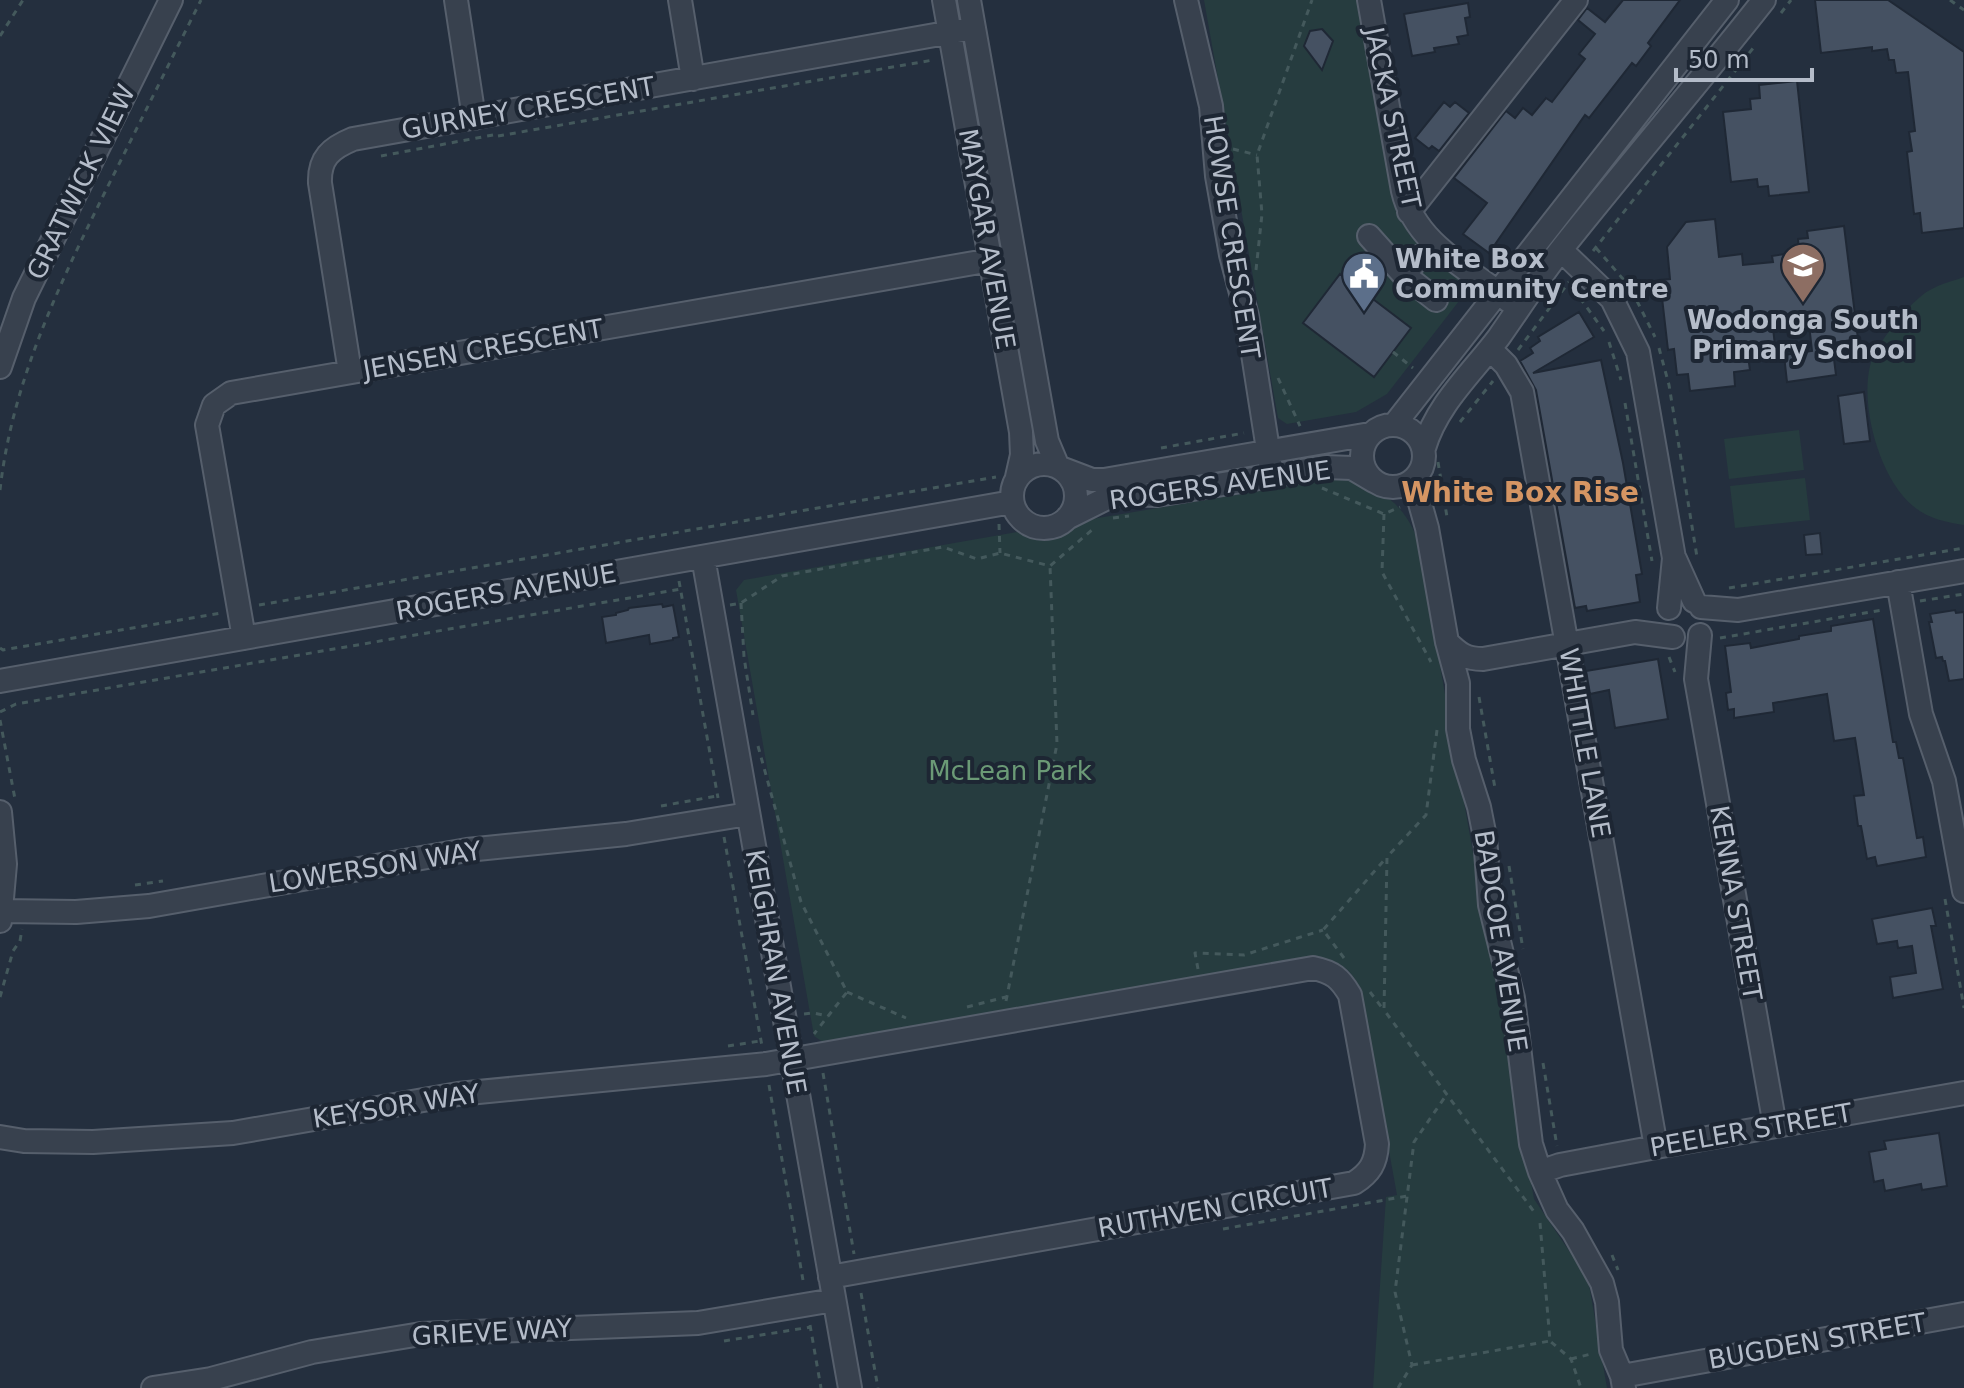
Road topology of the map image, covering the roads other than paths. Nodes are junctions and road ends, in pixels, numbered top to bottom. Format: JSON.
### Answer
{"nodes":[{"id":1,"x":171,"y":0,"type":"edge"},
{"id":2,"x":456,"y":0,"type":"edge"},
{"id":3,"x":680,"y":0,"type":"edge"},
{"id":4,"x":944,"y":0,"type":"edge"},
{"id":5,"x":969,"y":0,"type":"edge"},
{"id":6,"x":1186,"y":0,"type":"edge"},
{"id":7,"x":1369,"y":0,"type":"edge"},
{"id":8,"x":1576,"y":0,"type":"edge"},
{"id":9,"x":1727,"y":0,"type":"edge"},
{"id":10,"x":1773,"y":6,"type":"edge"},
{"id":11,"x":974,"y":28,"type":"junction"},
{"id":12,"x":950,"y":34,"type":"junction"},
{"id":13,"x":693,"y":79,"type":"junction"},
{"id":14,"x":489,"y":123,"type":"junction"},
{"id":15,"x":1409,"y":212,"type":"junction"},
{"id":16,"x":1369,"y":236,"type":"dead end"},
{"id":17,"x":1434,"y":244,"type":"junction"},
{"id":18,"x":1561,"y":250,"type":"junction"},
{"id":19,"x":1014,"y":256,"type":"junction"},
{"id":20,"x":991,"y":261,"type":"junction"},
{"id":21,"x":1403,"y":274,"type":"junction"},
{"id":22,"x":1498,"y":292,"type":"junction"},
{"id":23,"x":1436,"y":300,"type":"dead end"},
{"id":24,"x":1519,"y":309,"type":"junction"},
{"id":25,"x":1490,"y":349,"type":"junction"},
{"id":26,"x":0,"y":367,"type":"edge"},
{"id":27,"x":350,"y":372,"type":"junction"},
{"id":28,"x":1394,"y":425,"type":"junction"},
{"id":29,"x":1370,"y":434,"type":"junction"},
{"id":30,"x":1269,"y":452,"type":"junction"},
{"id":31,"x":1431,"y":452,"type":"junction"},
{"id":32,"x":1060,"y":468,"type":"junction"},
{"id":33,"x":1272,"y":475,"type":"junction"},
{"id":34,"x":1017,"y":477,"type":"junction"},
{"id":35,"x":1374,"y":481,"type":"junction"},
{"id":36,"x":1414,"y":489,"type":"junction"},
{"id":37,"x":1012,"y":502,"type":"junction"},
{"id":38,"x":1067,"y":518,"type":"junction"},
{"id":39,"x":703,"y":557,"type":"junction"},
{"id":40,"x":1674,"y":558,"type":"junction"},
{"id":41,"x":1964,"y":571,"type":"edge"},
{"id":42,"x":1900,"y":593,"type":"junction"},
{"id":43,"x":1668,"y":610,"type":"junction"},
{"id":44,"x":1700,"y":625,"type":"junction"},
{"id":45,"x":1635,"y":632,"type":"junction"},
{"id":46,"x":244,"y":638,"type":"junction"},
{"id":47,"x":1447,"y":642,"type":"junction"},
{"id":48,"x":1672,"y":643,"type":"junction"},
{"id":49,"x":1567,"y":644,"type":"junction"},
{"id":50,"x":1687,"y":678,"type":"junction"},
{"id":51,"x":0,"y":681,"type":"edge"},
{"id":52,"x":8,"y":809,"type":"edge"},
{"id":53,"x":748,"y":814,"type":"junction"},
{"id":54,"x":1953,"y":888,"type":"edge"},
{"id":55,"x":9,"y":915,"type":"edge"},
{"id":56,"x":791,"y":1059,"type":"junction"},
{"id":57,"x":1964,"y":1093,"type":"edge"},
{"id":58,"x":1775,"y":1126,"type":"junction"},
{"id":59,"x":0,"y":1137,"type":"edge"},
{"id":60,"x":1656,"y":1147,"type":"junction"},
{"id":61,"x":1550,"y":1168,"type":"junction"},
{"id":62,"x":830,"y":1277,"type":"junction"},
{"id":63,"x":834,"y":1300,"type":"junction"},
{"id":64,"x":1964,"y":1314,"type":"edge"},
{"id":65,"x":1623,"y":1382,"type":"edge"},
{"id":66,"x":213,"y":1383,"type":"edge"},
{"id":67,"x":153,"y":1388,"type":"edge"},
{"id":68,"x":850,"y":1388,"type":"edge"}],
"edges":[{"from":1,"to":26,"type":"street","name":"GRATWICK VIEW"},
{"from":2,"to":14,"type":"street"},
{"from":3,"to":13,"type":"street"},
{"from":4,"to":12,"type":"street","name":"MAYGAR AVENUE"},
{"from":5,"to":11,"type":"street","name":"MAYGAR AVENUE"},
{"from":6,"to":30,"type":"street","name":"HOWSE CRESCENT"},
{"from":7,"to":15,"type":"street","name":"JACKA STREET"},
{"from":8,"to":15,"type":"street"},
{"from":9,"to":22,"type":"street"},
{"from":10,"to":18,"type":"street"},
{"from":11,"to":12,"type":"street","name":"GURNEY CRESCENT"},
{"from":11,"to":19,"type":"street","name":"MAYGAR AVENUE"},
{"from":12,"to":13,"type":"street","name":"GURNEY CRESCENT"},
{"from":12,"to":20,"type":"street","name":"MAYGAR AVENUE"},
{"from":13,"to":14,"type":"street","name":"GURNEY CRESCENT"},
{"from":14,"to":27,"type":"street","name":"GURNEY CRESCENT"},
{"from":15,"to":17,"type":"street","name":"JACKA STREET"},
{"from":16,"to":21,"type":"street"},
{"from":17,"to":21,"type":"street"},
{"from":17,"to":22,"type":"street","name":"JACKA STREET"},
{"from":18,"to":24,"type":"street"},
{"from":18,"to":40,"type":"street"},
{"from":19,"to":20,"type":"street","name":"JENSEN CRESCENT"},
{"from":19,"to":32,"type":"street","name":"MAYGAR AVENUE"},
{"from":20,"to":27,"type":"street","name":"JENSEN CRESCENT"},
{"from":20,"to":34,"type":"street","name":"MAYGAR AVENUE"},
{"from":21,"to":23,"type":"street"},
{"from":22,"to":24,"type":"street","name":"JACKA STREET"},
{"from":22,"to":28,"type":"street"},
{"from":24,"to":25,"type":"street"},
{"from":25,"to":31,"type":"street"},
{"from":25,"to":49,"type":"street","name":"WHITTLE LANE"},
{"from":27,"to":46,"type":"street","name":"JENSEN CRESCENT"},
{"from":28,"to":29,"type":"street"},
{"from":28,"to":31,"type":"street"},
{"from":29,"to":30,"type":"street","name":"ROGERS AVENUE"},
{"from":29,"to":35,"type":"street"},
{"from":30,"to":32,"type":"street","name":"ROGERS AVENUE"},
{"from":30,"to":33,"type":"street","name":"HOWSE CRESCENT"},
{"from":31,"to":36,"type":"street"},
{"from":32,"to":34,"type":"street","name":"ROGERS AVENUE"},
{"from":32,"to":38,"type":"street","name":"ROGERS AVENUE"},
{"from":33,"to":35,"type":"street","name":"ROGERS AVENUE"},
{"from":33,"to":38,"type":"street","name":"ROGERS AVENUE"},
{"from":34,"to":37,"type":"street"},
{"from":35,"to":36,"type":"street"},
{"from":36,"to":47,"type":"street","name":"BADCOE AVENUE"},
{"from":37,"to":38,"type":"street","name":"ROGERS AVENUE"},
{"from":37,"to":39,"type":"street","name":"ROGERS AVENUE"},
{"from":39,"to":46,"type":"street","name":"ROGERS AVENUE"},
{"from":39,"to":53,"type":"street","name":"KEIGHRAN AVENUE"},
{"from":40,"to":43,"type":"street"},
{"from":40,"to":44,"type":"street"},
{"from":41,"to":42,"type":"street"},
{"from":42,"to":44,"type":"street"},
{"from":42,"to":54,"type":"street"},
{"from":43,"to":44,"type":"street"},
{"from":43,"to":45,"type":"street"},
{"from":43,"to":48,"type":"street","name":"KENNA STREET"},
{"from":44,"to":48,"type":"street"},
{"from":44,"to":50,"type":"street","name":"KENNA STREET"},
{"from":45,"to":48,"type":"street"},
{"from":45,"to":49,"type":"street"},
{"from":46,"to":51,"type":"street","name":"ROGERS AVENUE"},
{"from":47,"to":49,"type":"street"},
{"from":47,"to":61,"type":"street","name":"BADCOE AVENUE"},
{"from":48,"to":50,"type":"street","name":"KENNA STREET"},
{"from":49,"to":60,"type":"street","name":"WHITTLE LANE"},
{"from":50,"to":58,"type":"street","name":"KENNA STREET"},
{"from":52,"to":55,"type":"street"},
{"from":53,"to":55,"type":"street","name":"LOWERSON WAY"},
{"from":53,"to":56,"type":"street","name":"KEIGHRAN AVENUE"},
{"from":56,"to":59,"type":"street","name":"KEYSOR WAY"},
{"from":56,"to":62,"type":"street","name":"KEIGHRAN AVENUE"},
{"from":56,"to":62,"type":"street","name":"RUTHVEN CIRCUIT"},
{"from":57,"to":58,"type":"street","name":"PEELER STREET"},
{"from":58,"to":60,"type":"street","name":"PEELER STREET"},
{"from":60,"to":61,"type":"street","name":"PEELER STREET"},
{"from":61,"to":65,"type":"street","name":"BADCOE AVENUE"},
{"from":62,"to":63,"type":"street","name":"KEIGHRAN AVENUE"},
{"from":63,"to":66,"type":"street","name":"GRIEVE WAY"},
{"from":63,"to":68,"type":"street","name":"KEIGHRAN AVENUE"},
{"from":64,"to":65,"type":"street","name":"BUGDEN STREET"},
{"from":66,"to":67,"type":"street","name":"GRIEVE WAY"}]}
